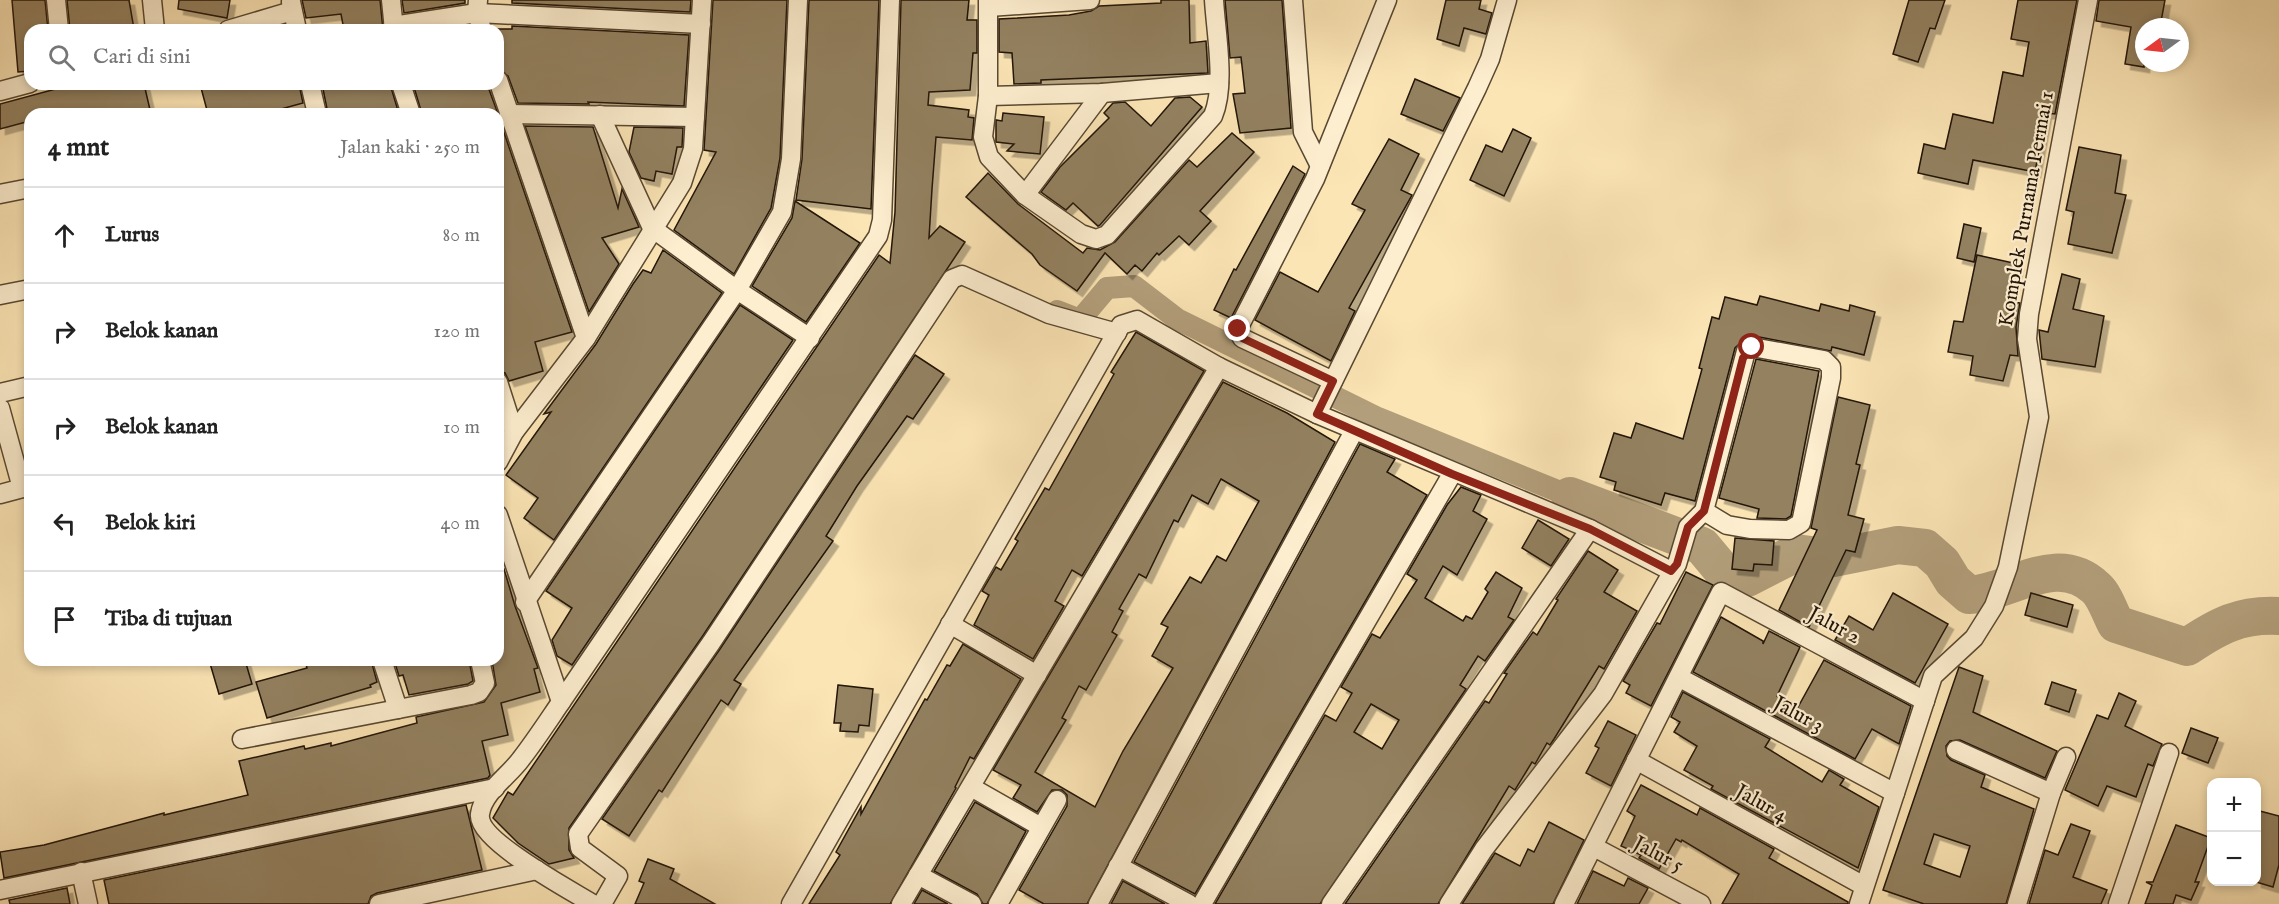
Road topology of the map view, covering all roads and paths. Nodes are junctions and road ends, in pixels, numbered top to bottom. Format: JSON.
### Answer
{"nodes":[{"id":1,"x":56,"y":0,"type":"edge"},
{"id":2,"x":152,"y":0,"type":"edge"},
{"id":3,"x":391,"y":0,"type":"edge"},
{"id":4,"x":702,"y":0,"type":"edge"},
{"id":5,"x":798,"y":0,"type":"edge"},
{"id":6,"x":890,"y":0,"type":"edge"},
{"id":7,"x":1090,"y":0,"type":"edge"},
{"id":8,"x":1214,"y":0,"type":"edge"},
{"id":9,"x":1293,"y":0,"type":"edge"},
{"id":10,"x":1387,"y":0,"type":"edge"},
{"id":11,"x":1507,"y":0,"type":"edge"},
{"id":12,"x":2088,"y":0,"type":"edge"},
{"id":13,"x":989,"y":3,"type":"edge"},
{"id":14,"x":292,"y":6,"type":"edge"},
{"id":15,"x":479,"y":14,"type":"edge"},
{"id":16,"x":58,"y":24,"type":"edge"},
{"id":17,"x":154,"y":24,"type":"edge"},
{"id":18,"x":244,"y":24,"type":"edge"},
{"id":19,"x":296,"y":24,"type":"edge"},
{"id":20,"x":393,"y":24,"type":"edge"},
{"id":21,"x":418,"y":24,"type":"edge"},
{"id":22,"x":701,"y":24,"type":"junction"},
{"id":23,"x":1219,"y":83,"type":"junction"},
{"id":24,"x":24,"y":85,"type":"edge"},
{"id":25,"x":311,"y":90,"type":"edge"},
{"id":26,"x":403,"y":90,"type":"edge"},
{"id":27,"x":501,"y":90,"type":"edge"},
{"id":28,"x":0,"y":91,"type":"edge"},
{"id":29,"x":1101,"y":93,"type":"junction"},
{"id":30,"x":988,"y":96,"type":"junction"},
{"id":31,"x":316,"y":108,"type":"edge"},
{"id":32,"x":409,"y":108,"type":"edge"},
{"id":33,"x":509,"y":114,"type":"junction"},
{"id":34,"x":600,"y":115,"type":"junction"},
{"id":35,"x":695,"y":117,"type":"junction"},
{"id":36,"x":1320,"y":166,"type":"junction"},
{"id":37,"x":24,"y":189,"type":"edge"},
{"id":38,"x":0,"y":195,"type":"edge"},
{"id":39,"x":1025,"y":195,"type":"junction"},
{"id":40,"x":652,"y":228,"type":"junction"},
{"id":41,"x":24,"y":290,"type":"edge"},
{"id":42,"x":737,"y":290,"type":"junction"},
{"id":43,"x":0,"y":295,"type":"edge"},
{"id":44,"x":1117,"y":333,"type":"junction"},
{"id":45,"x":586,"y":338,"type":"junction"},
{"id":46,"x":810,"y":338,"type":"junction"},
{"id":47,"x":1219,"y":367,"type":"junction"},
{"id":48,"x":24,"y":387,"type":"edge"},
{"id":49,"x":0,"y":393,"type":"edge"},
{"id":50,"x":1326,"y":396,"type":"junction"},
{"id":51,"x":504,"y":401,"type":"edge"},
{"id":52,"x":0,"y":408,"type":"edge"},
{"id":53,"x":1354,"y":431,"type":"junction"},
{"id":54,"x":514,"y":432,"type":"junction"},
{"id":55,"x":504,"y":451,"type":"edge"},
{"id":56,"x":1452,"y":474,"type":"junction"},
{"id":57,"x":24,"y":481,"type":"edge"},
{"id":58,"x":24,"y":488,"type":"edge"},
{"id":59,"x":0,"y":494,"type":"edge"},
{"id":60,"x":1704,"y":511,"type":"junction"},
{"id":61,"x":1590,"y":529,"type":"junction"},
{"id":62,"x":504,"y":534,"type":"edge"},
{"id":63,"x":1671,"y":571,"type":"junction"},
{"id":64,"x":525,"y":602,"type":"junction"},
{"id":65,"x":950,"y":624,"type":"junction"},
{"id":66,"x":384,"y":666,"type":"edge"},
{"id":67,"x":481,"y":666,"type":"edge"},
{"id":68,"x":1037,"y":675,"type":"junction"},
{"id":69,"x":1680,"y":678,"type":"junction"},
{"id":70,"x":1925,"y":701,"type":"junction"},
{"id":71,"x":561,"y":702,"type":"junction"},
{"id":72,"x":398,"y":709,"type":"junction"},
{"id":73,"x":242,"y":739,"type":"dead end"},
{"id":74,"x":1956,"y":750,"type":"dead end"},
{"id":75,"x":2169,"y":753,"type":"dead end"},
{"id":76,"x":2066,"y":757,"type":"dead end"},
{"id":77,"x":1635,"y":760,"type":"junction"},
{"id":78,"x":971,"y":787,"type":"junction"},
{"id":79,"x":495,"y":788,"type":"junction"},
{"id":80,"x":1895,"y":793,"type":"junction"},
{"id":81,"x":2051,"y":793,"type":"junction"},
{"id":82,"x":1057,"y":800,"type":"dead end"},
{"id":83,"x":1041,"y":827,"type":"junction"},
{"id":84,"x":1594,"y":847,"type":"junction"},
{"id":85,"x":1119,"y":866,"type":"junction"},
{"id":86,"x":537,"y":870,"type":"junction"},
{"id":87,"x":81,"y":873,"type":"junction"},
{"id":88,"x":918,"y":875,"type":"junction"},
{"id":89,"x":0,"y":890,"type":"edge"},
{"id":90,"x":1862,"y":895,"type":"edge"},
{"id":91,"x":88,"y":904,"type":"edge"},
{"id":92,"x":379,"y":904,"type":"edge"},
{"id":93,"x":593,"y":904,"type":"edge"},
{"id":94,"x":602,"y":904,"type":"edge"},
{"id":95,"x":791,"y":904,"type":"edge"},
{"id":96,"x":901,"y":904,"type":"edge"},
{"id":97,"x":972,"y":904,"type":"edge"},
{"id":98,"x":998,"y":904,"type":"edge"},
{"id":99,"x":1098,"y":904,"type":"edge"},
{"id":100,"x":1189,"y":904,"type":"edge"},
{"id":101,"x":1202,"y":904,"type":"edge"},
{"id":102,"x":1331,"y":904,"type":"edge"},
{"id":103,"x":1449,"y":904,"type":"edge"},
{"id":104,"x":1564,"y":904,"type":"edge"},
{"id":105,"x":1701,"y":904,"type":"edge"},
{"id":106,"x":2017,"y":904,"type":"edge"},
{"id":107,"x":2118,"y":904,"type":"edge"}],
"edges":[{"from":1,"to":16,"type":"street"},
{"from":2,"to":17,"type":"street"},
{"from":3,"to":20,"type":"street"},
{"from":4,"to":22,"type":"street"},
{"from":5,"to":42,"type":"street"},
{"from":6,"to":46,"type":"street"},
{"from":7,"to":13,"type":"street"},
{"from":8,"to":23,"type":"street"},
{"from":9,"to":36,"type":"street"},
{"from":10,"to":36,"type":"street"},
{"from":11,"to":50,"type":"street"},
{"from":12,"to":70,"type":"street","name":"Komplek Purnama Permai 1"},
{"from":13,"to":30,"type":"street"},
{"from":14,"to":18,"type":"street"},
{"from":14,"to":19,"type":"street"},
{"from":15,"to":21,"type":"street"},
{"from":15,"to":22,"type":"street"},
{"from":22,"to":35,"type":"street"},
{"from":23,"to":29,"type":"street"},
{"from":23,"to":39,"type":"street"},
{"from":24,"to":28,"type":"street"},
{"from":25,"to":31,"type":"street"},
{"from":26,"to":32,"type":"street"},
{"from":27,"to":33,"type":"street"},
{"from":29,"to":30,"type":"street"},
{"from":29,"to":39,"type":"street"},
{"from":30,"to":39,"type":"street"},
{"from":33,"to":34,"type":"street"},
{"from":33,"to":45,"type":"street"},
{"from":34,"to":35,"type":"street"},
{"from":34,"to":40,"type":"street"},
{"from":35,"to":40,"type":"street"},
{"from":36,"to":50,"type":"street"},
{"from":37,"to":38,"type":"street"},
{"from":40,"to":42,"type":"street"},
{"from":40,"to":45,"type":"street"},
{"from":41,"to":43,"type":"street"},
{"from":42,"to":46,"type":"street"},
{"from":42,"to":64,"type":"street"},
{"from":44,"to":47,"type":"street"},
{"from":44,"to":65,"type":"street"},
{"from":44,"to":94,"type":"street"},
{"from":45,"to":54,"type":"street"},
{"from":46,"to":71,"type":"street"},
{"from":47,"to":50,"type":"street"},
{"from":47,"to":68,"type":"street"},
{"from":48,"to":49,"type":"street"},
{"from":50,"to":53,"type":"street"},
{"from":51,"to":54,"type":"street"},
{"from":52,"to":57,"type":"street"},
{"from":53,"to":56,"type":"street"},
{"from":53,"to":85,"type":"street"},
{"from":54,"to":55,"type":"street"},
{"from":56,"to":61,"type":"street"},
{"from":56,"to":101,"type":"street"},
{"from":58,"to":59,"type":"street"},
{"from":60,"to":60,"type":"street"},
{"from":60,"to":63,"type":"street"},
{"from":61,"to":63,"type":"street"},
{"from":61,"to":102,"type":"street"},
{"from":62,"to":64,"type":"street"},
{"from":63,"to":103,"type":"street"},
{"from":64,"to":71,"type":"street"},
{"from":65,"to":68,"type":"street"},
{"from":65,"to":95,"type":"street"},
{"from":66,"to":72,"type":"street"},
{"from":67,"to":72,"type":"street"},
{"from":68,"to":78,"type":"street"},
{"from":69,"to":70,"type":"street","name":"Jalur 2"},
{"from":69,"to":77,"type":"street"},
{"from":69,"to":80,"type":"street","name":"Jalur 3"},
{"from":70,"to":80,"type":"street"},
{"from":71,"to":79,"type":"street"},
{"from":72,"to":73,"type":"street"},
{"from":74,"to":81,"type":"street"},
{"from":75,"to":107,"type":"street"},
{"from":76,"to":81,"type":"street"},
{"from":77,"to":84,"type":"street"},
{"from":77,"to":90,"type":"street","name":"Jalur 4"},
{"from":78,"to":83,"type":"street"},
{"from":78,"to":88,"type":"street"},
{"from":79,"to":86,"type":"street"},
{"from":79,"to":87,"type":"street"},
{"from":80,"to":90,"type":"street"},
{"from":81,"to":106,"type":"street"},
{"from":82,"to":83,"type":"street"},
{"from":83,"to":98,"type":"street"},
{"from":84,"to":104,"type":"street"},
{"from":84,"to":105,"type":"street","name":"Jalur 5"},
{"from":85,"to":99,"type":"street"},
{"from":85,"to":100,"type":"street"},
{"from":86,"to":92,"type":"street"},
{"from":86,"to":93,"type":"street"},
{"from":87,"to":89,"type":"street"},
{"from":87,"to":91,"type":"street"},
{"from":88,"to":96,"type":"street"},
{"from":88,"to":97,"type":"street"}]}
